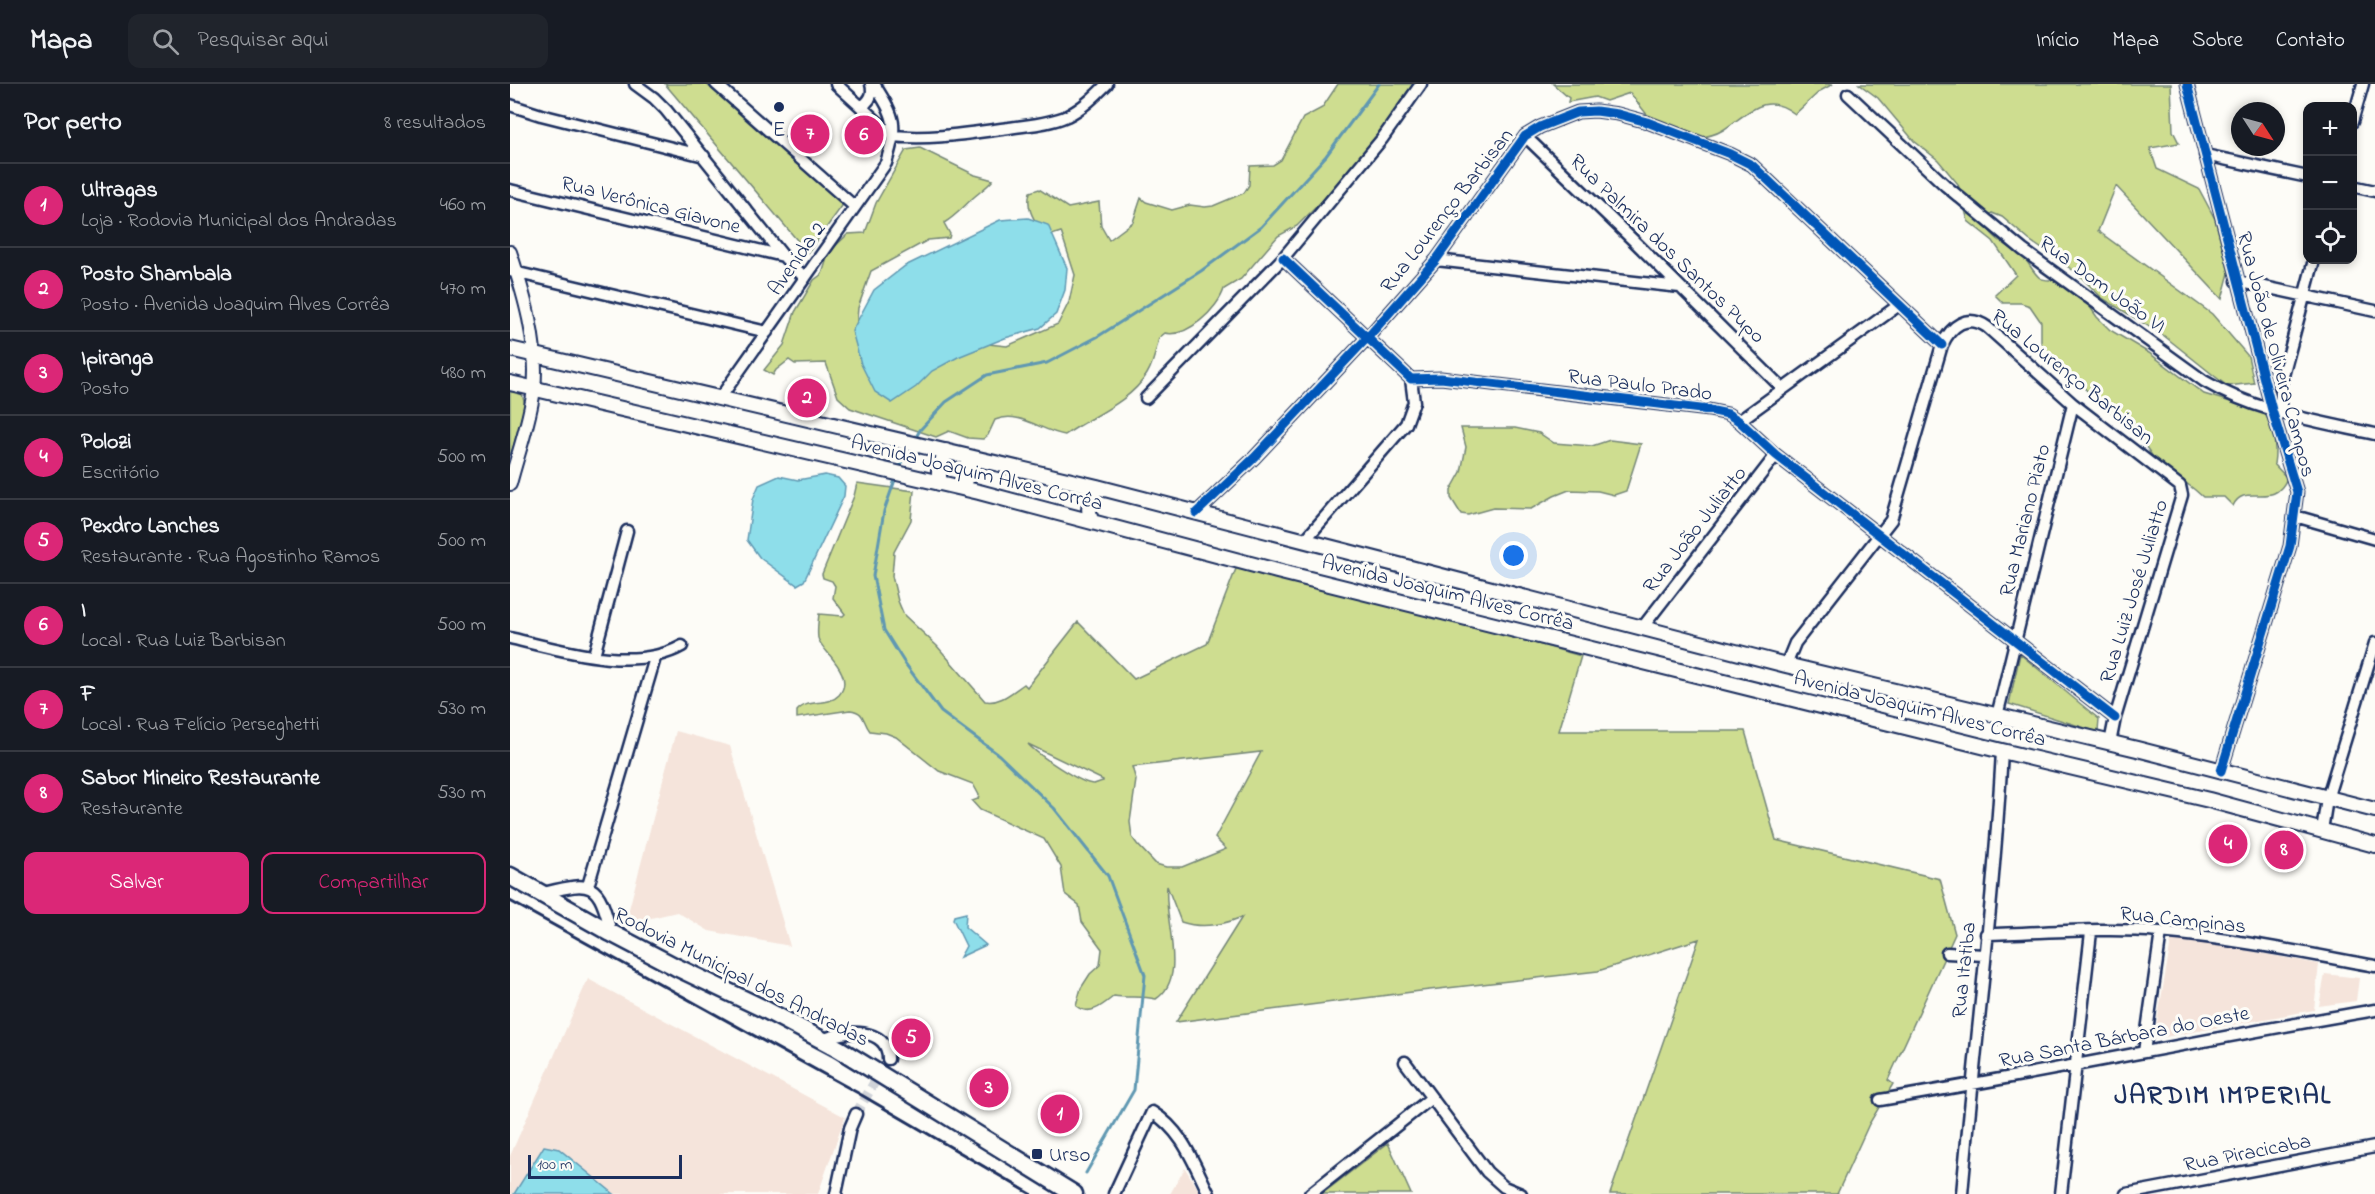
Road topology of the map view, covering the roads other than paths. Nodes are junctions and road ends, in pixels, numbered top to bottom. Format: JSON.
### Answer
{"nodes":[{"id":1,"x":635,"y":84,"type":"edge"},
{"id":2,"x":716,"y":84,"type":"edge"},
{"id":3,"x":836,"y":84,"type":"edge"},
{"id":4,"x":873,"y":84,"type":"edge"},
{"id":5,"x":1107,"y":84,"type":"edge"},
{"id":6,"x":1421,"y":84,"type":"edge"},
{"id":7,"x":2187,"y":84,"type":"edge"},
{"id":8,"x":2362,"y":84,"type":"edge"},
{"id":9,"x":1848,"y":94,"type":"dead end"},
{"id":10,"x":2357,"y":103,"type":"edge"},
{"id":11,"x":510,"y":105,"type":"edge"},
{"id":12,"x":861,"y":107,"type":"junction"},
{"id":13,"x":893,"y":135,"type":"junction"},
{"id":14,"x":1525,"y":136,"type":"junction"},
{"id":15,"x":2205,"y":154,"type":"junction"},
{"id":16,"x":704,"y":156,"type":"junction"},
{"id":17,"x":2303,"y":176,"type":"edge"},
{"id":18,"x":2357,"y":187,"type":"edge"},
{"id":19,"x":510,"y":190,"type":"edge"},
{"id":20,"x":2375,"y":191,"type":"edge"},
{"id":21,"x":855,"y":207,"type":"junction"},
{"id":22,"x":510,"y":252,"type":"edge"},
{"id":23,"x":783,"y":256,"type":"junction"},
{"id":24,"x":1283,"y":258,"type":"junction"},
{"id":25,"x":1436,"y":260,"type":"junction"},
{"id":26,"x":2313,"y":264,"type":"edge"},
{"id":27,"x":514,"y":272,"type":"edge"},
{"id":28,"x":805,"y":278,"type":"junction"},
{"id":29,"x":2237,"y":281,"type":"junction"},
{"id":30,"x":1680,"y":287,"type":"junction"},
{"id":31,"x":2303,"y":295,"type":"junction"},
{"id":32,"x":1899,"y":305,"type":"junction"},
{"id":33,"x":2375,"y":311,"type":"edge"},
{"id":34,"x":767,"y":332,"type":"junction"},
{"id":35,"x":1368,"y":337,"type":"junction"},
{"id":36,"x":1942,"y":345,"type":"junction"},
{"id":37,"x":510,"y":349,"type":"edge"},
{"id":38,"x":534,"y":356,"type":"junction"},
{"id":39,"x":1411,"y":379,"type":"junction"},
{"id":40,"x":510,"y":383,"type":"edge"},
{"id":41,"x":534,"y":389,"type":"junction"},
{"id":42,"x":1783,"y":389,"type":"junction"},
{"id":43,"x":720,"y":398,"type":"junction"},
{"id":44,"x":1146,"y":398,"type":"dead end"},
{"id":45,"x":2073,"y":404,"type":"junction"},
{"id":46,"x":2277,"y":412,"type":"junction"},
{"id":47,"x":1739,"y":421,"type":"junction"},
{"id":48,"x":2375,"y":434,"type":"edge"},
{"id":49,"x":945,"y":451,"type":"junction"},
{"id":50,"x":1776,"y":455,"type":"junction"},
{"id":51,"x":964,"y":456,"type":"junction"},
{"id":52,"x":939,"y":483,"type":"junction"},
{"id":53,"x":510,"y":484,"type":"edge"},
{"id":54,"x":2180,"y":486,"type":"joint"},
{"id":55,"x":958,"y":487,"type":"junction"},
{"id":56,"x":1097,"y":487,"type":"junction"},
{"id":57,"x":1196,"y":513,"type":"junction"},
{"id":58,"x":2295,"y":516,"type":"junction"},
{"id":59,"x":1091,"y":521,"type":"junction"},
{"id":60,"x":627,"y":531,"type":"dead end"},
{"id":61,"x":1880,"y":535,"type":"junction"},
{"id":62,"x":2375,"y":539,"type":"edge"},
{"id":63,"x":1305,"y":540,"type":"junction"},
{"id":64,"x":1642,"y":628,"type":"junction"},
{"id":65,"x":510,"y":638,"type":"edge"},
{"id":66,"x":2014,"y":641,"type":"junction"},
{"id":67,"x":2375,"y":643,"type":"edge"},
{"id":68,"x":682,"y":646,"type":"dead end"},
{"id":69,"x":594,"y":655,"type":"junction"},
{"id":70,"x":655,"y":658,"type":"junction"},
{"id":71,"x":1786,"y":665,"type":"junction"},
{"id":72,"x":1996,"y":716,"type":"junction"},
{"id":73,"x":2115,"y":718,"type":"junction"},
{"id":74,"x":2110,"y":743,"type":"junction"},
{"id":75,"x":2002,"y":751,"type":"junction"},
{"id":76,"x":2221,"y":771,"type":"junction"},
{"id":77,"x":2327,"y":799,"type":"junction"},
{"id":78,"x":2375,"y":810,"type":"edge"},
{"id":79,"x":2322,"y":830,"type":"junction"},
{"id":80,"x":2375,"y":845,"type":"edge"},
{"id":81,"x":510,"y":876,"type":"edge"},
{"id":82,"x":588,"y":886,"type":"junction"},
{"id":83,"x":539,"y":894,"type":"junction"},
{"id":84,"x":2091,"y":932,"type":"junction"},
{"id":85,"x":2161,"y":932,"type":"junction"},
{"id":86,"x":611,"y":933,"type":"junction"},
{"id":87,"x":1986,"y":934,"type":"junction"},
{"id":88,"x":1947,"y":953,"type":"dead end"},
{"id":89,"x":1984,"y":955,"type":"junction"},
{"id":90,"x":2375,"y":966,"type":"edge"},
{"id":91,"x":2375,"y":1010,"type":"edge"},
{"id":92,"x":824,"y":1040,"type":"junction"},
{"id":93,"x":2144,"y":1052,"type":"junction"},
{"id":94,"x":888,"y":1059,"type":"dead end"},
{"id":95,"x":1405,"y":1062,"type":"dead end"},
{"id":96,"x":2076,"y":1065,"type":"junction"},
{"id":97,"x":1971,"y":1085,"type":"junction"},
{"id":98,"x":1430,"y":1099,"type":"junction"},
{"id":99,"x":1880,"y":1101,"type":"dead end"},
{"id":100,"x":856,"y":1114,"type":"tunnel mouth"},
{"id":101,"x":2375,"y":1148,"type":"edge"},
{"id":102,"x":836,"y":1194,"type":"edge"},
{"id":103,"x":1074,"y":1194,"type":"edge"},
{"id":104,"x":1114,"y":1194,"type":"edge"},
{"id":105,"x":1209,"y":1194,"type":"edge"},
{"id":106,"x":1310,"y":1194,"type":"edge"},
{"id":107,"x":1521,"y":1194,"type":"edge"},
{"id":108,"x":1962,"y":1194,"type":"edge"},
{"id":109,"x":2061,"y":1194,"type":"edge"},
{"id":110,"x":2126,"y":1194,"type":"edge"}],
"edges":[{"from":1,"to":16,"type":"street"},
{"from":2,"to":21,"type":"street"},
{"from":3,"to":12,"type":"street"},
{"from":4,"to":12,"type":"street"},
{"from":4,"to":13,"type":"street"},
{"from":5,"to":13,"type":"street"},
{"from":6,"to":24,"type":"street"},
{"from":7,"to":15,"type":"street","name":"Rua João de Oliveira Campos"},
{"from":8,"to":10,"type":"street"},
{"from":9,"to":46,"type":"street","name":"Rua Dom João VI"},
{"from":11,"to":16,"type":"street"},
{"from":12,"to":13,"type":"street"},
{"from":13,"to":21,"type":"street","name":"Avenida 2"},
{"from":14,"to":25,"type":"street","name":"Rua Lourenço Barbisan"},
{"from":14,"to":30,"type":"street","name":"Rua Palmira dos Santos Pupo"},
{"from":14,"to":32,"type":"street","name":"Rua Lourenço Barbisan"},
{"from":15,"to":17,"type":"street"},
{"from":15,"to":29,"type":"street","name":"Rua João de Oliveira Campos"},
{"from":16,"to":23,"type":"street"},
{"from":18,"to":20,"type":"street"},
{"from":19,"to":23,"type":"street","name":"Rua Verônica Giavone"},
{"from":21,"to":28,"type":"street","name":"Avenida 2"},
{"from":22,"to":27,"type":"street"},
{"from":23,"to":28,"type":"street"},
{"from":24,"to":35,"type":"street"},
{"from":24,"to":44,"type":"street"},
{"from":25,"to":30,"type":"street"},
{"from":25,"to":35,"type":"street","name":"Rua Lourenço Barbisan"},
{"from":26,"to":31,"type":"street"},
{"from":27,"to":34,"type":"street"},
{"from":27,"to":38,"type":"street"},
{"from":28,"to":34,"type":"street","name":"Avenida 2"},
{"from":29,"to":31,"type":"street"},
{"from":29,"to":46,"type":"street","name":"Rua João de Oliveira Campos"},
{"from":30,"to":42,"type":"street","name":"Rua Palmira dos Santos Pupo"},
{"from":31,"to":33,"type":"street"},
{"from":31,"to":46,"type":"street"},
{"from":32,"to":36,"type":"street","name":"Rua Lourenço Barbisan"},
{"from":32,"to":42,"type":"street"},
{"from":34,"to":43,"type":"street","name":"Avenida 2"},
{"from":35,"to":39,"type":"street"},
{"from":35,"to":57,"type":"street","name":"Rua Lourenço Barbisan"},
{"from":36,"to":45,"type":"street","name":"Rua Lourenço Barbisan"},
{"from":36,"to":61,"type":"street"},
{"from":37,"to":38,"type":"main road","name":"Avenida Joaquim Alves Corrêa"},
{"from":38,"to":41,"type":"street"},
{"from":38,"to":43,"type":"main road","name":"Avenida Joaquim Alves Corrêa"},
{"from":39,"to":47,"type":"street","name":"Rua Paulo Prado"},
{"from":39,"to":63,"type":"street"},
{"from":40,"to":41,"type":"main road","name":"Avenida Joaquim Alves Corrêa"},
{"from":41,"to":52,"type":"main road","name":"Avenida Joaquim Alves Corrêa"},
{"from":41,"to":53,"type":"street"},
{"from":42,"to":47,"type":"street"},
{"from":43,"to":49,"type":"main road","name":"Avenida Joaquim Alves Corrêa"},
{"from":45,"to":54,"type":"street","name":"Rua Lourenço Barbisan"},
{"from":45,"to":66,"type":"street","name":"Rua Mariano Piato"},
{"from":46,"to":48,"type":"street","name":"Rua Dom João VI"},
{"from":46,"to":58,"type":"street","name":"Rua João de Oliveira Campos"},
{"from":47,"to":50,"type":"street","name":"Rua Paulo Prado"},
{"from":49,"to":51,"type":"main road","name":"Avenida Joaquim Alves Corrêa"},
{"from":49,"to":52,"type":"main road"},
{"from":50,"to":61,"type":"street","name":"Rua Paulo Prado"},
{"from":50,"to":64,"type":"street","name":"Rua João Juliatto"},
{"from":51,"to":55,"type":"main road"},
{"from":51,"to":56,"type":"main road","name":"Avenida Joaquim Alves Corrêa"},
{"from":52,"to":55,"type":"main road","name":"Avenida Joaquim Alves Corrêa"},
{"from":54,"to":73,"type":"street","name":"Rua Luiz José Juliatto"},
{"from":55,"to":59,"type":"main road","name":"Avenida Joaquim Alves Corrêa"},
{"from":56,"to":57,"type":"main road","name":"Avenida Joaquim Alves Corrêa"},
{"from":56,"to":59,"type":"main road"},
{"from":57,"to":63,"type":"main road","name":"Avenida Joaquim Alves Corrêa"},
{"from":58,"to":62,"type":"street"},
{"from":58,"to":76,"type":"street","name":"Rua João de Oliveira Campos"},
{"from":59,"to":75,"type":"main road","name":"Avenida Joaquim Alves Corrêa"},
{"from":60,"to":69,"type":"street"},
{"from":61,"to":66,"type":"street","name":"Rua Paulo Prado"},
{"from":61,"to":71,"type":"street"},
{"from":63,"to":64,"type":"main road","name":"Avenida Joaquim Alves Corrêa"},
{"from":64,"to":71,"type":"main road","name":"Avenida Joaquim Alves Corrêa"},
{"from":65,"to":69,"type":"street"},
{"from":66,"to":72,"type":"street","name":"Rua Mariano Piato"},
{"from":66,"to":73,"type":"street","name":"Rua Paulo Prado"},
{"from":67,"to":77,"type":"street"},
{"from":68,"to":70,"type":"street"},
{"from":69,"to":70,"type":"street"},
{"from":70,"to":82,"type":"street"},
{"from":71,"to":72,"type":"main road","name":"Avenida Joaquim Alves Corrêa"},
{"from":72,"to":74,"type":"main road","name":"Avenida Joaquim Alves Corrêa"},
{"from":73,"to":74,"type":"street","name":"Rua Luiz José Juliatto"},
{"from":74,"to":76,"type":"main road","name":"Avenida Joaquim Alves Corrêa"},
{"from":75,"to":79,"type":"main road","name":"Avenida Joaquim Alves Corrêa"},
{"from":75,"to":87,"type":"street","name":"Rua Itatiba"},
{"from":76,"to":77,"type":"main road","name":"Avenida Joaquim Alves Corrêa"},
{"from":77,"to":78,"type":"main road","name":"Avenida Joaquim Alves Corrêa"},
{"from":77,"to":79,"type":"street"},
{"from":79,"to":80,"type":"main road","name":"Avenida Joaquim Alves Corrêa"},
{"from":81,"to":83,"type":"main road","name":"Rodovia Municipal dos Andradas"},
{"from":82,"to":83,"type":"street"},
{"from":82,"to":86,"type":"street"},
{"from":83,"to":86,"type":"main road","name":"Rodovia Municipal dos Andradas"},
{"from":84,"to":85,"type":"street","name":"Rua Campinas"},
{"from":84,"to":87,"type":"street","name":"Rua Campinas"},
{"from":84,"to":96,"type":"street"},
{"from":85,"to":90,"type":"street","name":"Rua Campinas"},
{"from":85,"to":93,"type":"street"},
{"from":86,"to":92,"type":"main road","name":"Rodovia Municipal dos Andradas"},
{"from":87,"to":89,"type":"street","name":"Rua Itatiba"},
{"from":88,"to":89,"type":"street"},
{"from":89,"to":97,"type":"street","name":"Rua Itatiba"},
{"from":91,"to":93,"type":"street","name":"Rua Santa Bárbara do Oeste"},
{"from":92,"to":94,"type":"street"},
{"from":92,"to":103,"type":"main road","name":"Rodovia Municipal dos Andradas"},
{"from":93,"to":96,"type":"street","name":"Rua Santa Bárbara do Oeste"},
{"from":95,"to":98,"type":"street"},
{"from":96,"to":97,"type":"street","name":"Rua Santa Bárbara do Oeste"},
{"from":96,"to":109,"type":"street"},
{"from":97,"to":99,"type":"street","name":"Rua Santa Bárbara do Oeste"},
{"from":97,"to":108,"type":"street","name":"Rua Itatiba"},
{"from":98,"to":106,"type":"street"},
{"from":98,"to":107,"type":"street"},
{"from":100,"to":102,"type":"street"},
{"from":101,"to":110,"type":"street","name":"Rua Piracicaba"},
{"from":104,"to":105,"type":"street"}]}
